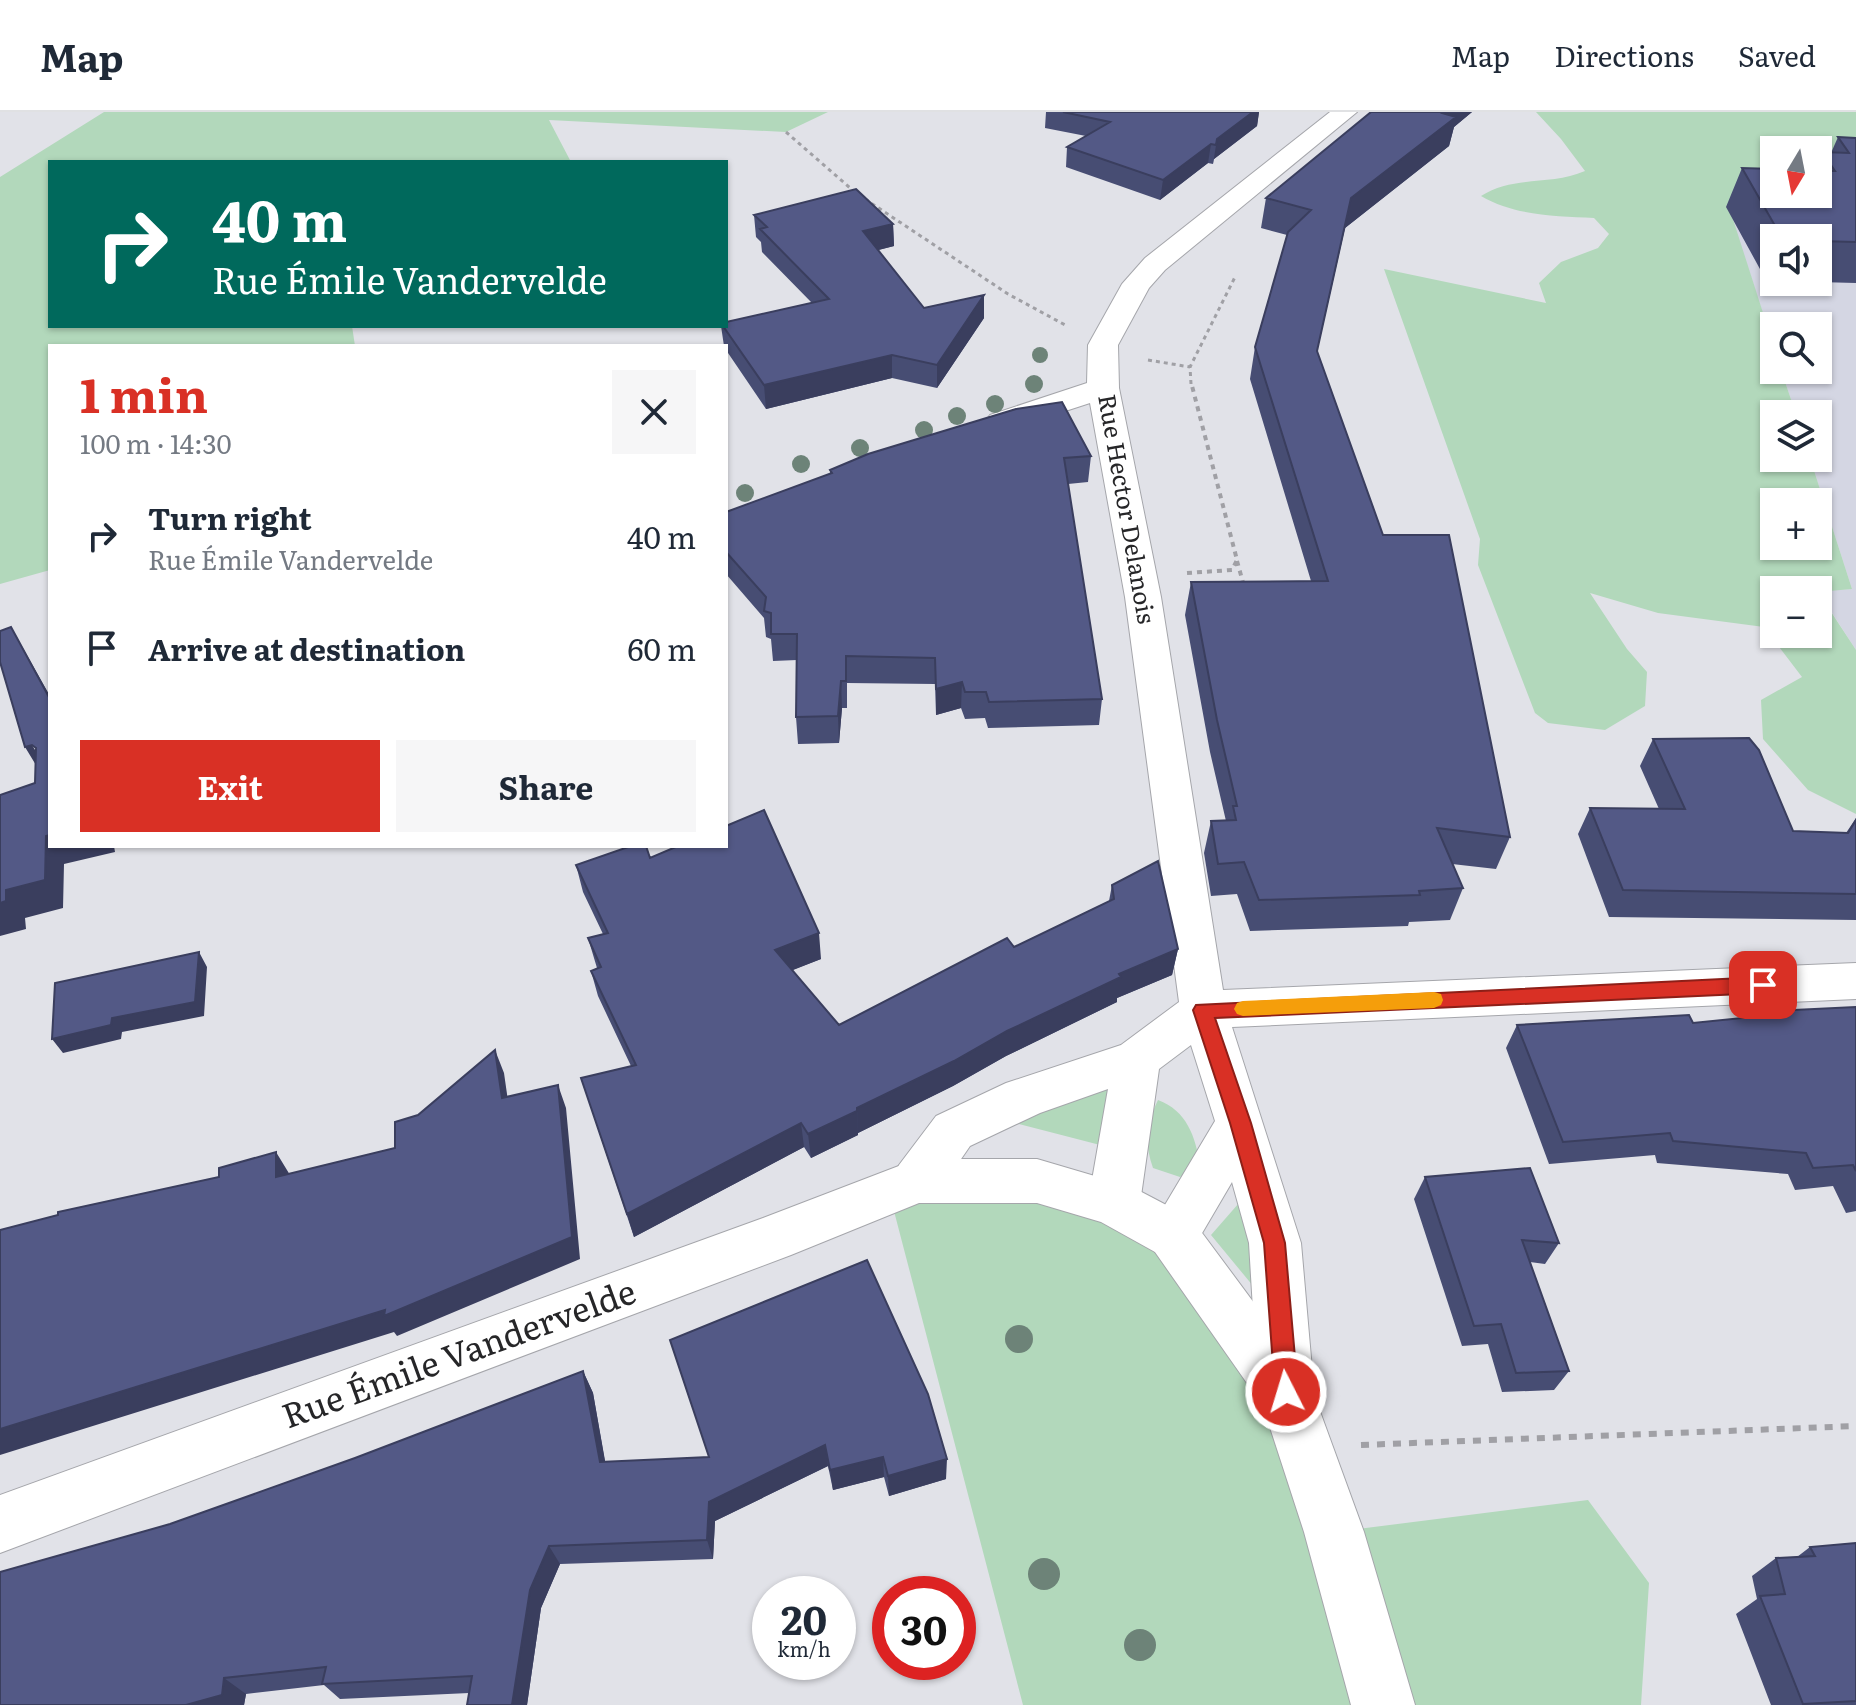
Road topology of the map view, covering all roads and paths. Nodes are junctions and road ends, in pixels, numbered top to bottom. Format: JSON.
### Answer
{"nodes":[{"id":1,"x":1345,"y":112,"type":"edge"},
{"id":2,"x":786,"y":132,"type":"dead end"},
{"id":3,"x":1236,"y":275,"type":"dead end"},
{"id":4,"x":1103,"y":345,"type":"junction"},
{"id":5,"x":1103,"y":388,"type":"junction"},
{"id":6,"x":973,"y":431,"type":"edge"},
{"id":7,"x":1237,"y":560,"type":"junction"},
{"id":8,"x":1138,"y":573,"type":"junction"},
{"id":9,"x":1246,"y":594,"type":"edge"},
{"id":10,"x":1856,"y":981,"type":"edge"},
{"id":11,"x":1203,"y":1010,"type":"junction"},
{"id":12,"x":1137,"y":1059,"type":"junction"},
{"id":13,"x":1240,"y":1123,"type":"junction"},
{"id":14,"x":917,"y":1181,"type":"junction"},
{"id":15,"x":1114,"y":1203,"type":"junction"},
{"id":16,"x":1173,"y":1235,"type":"junction"},
{"id":17,"x":1286,"y":1392,"type":"junction"},
{"id":18,"x":1856,"y":1426,"type":"edge"},
{"id":19,"x":1304,"y":1447,"type":"junction"},
{"id":20,"x":0,"y":1524,"type":"edge"},
{"id":21,"x":1383,"y":1705,"type":"edge"}],
"edges":[{"from":1,"to":4,"type":"street","name":"Rue Hector Delanois"},
{"from":2,"to":4,"type":"path"},
{"from":3,"to":7,"type":"path"},
{"from":4,"to":5,"type":"street","name":"Rue Hector Delanois"},
{"from":5,"to":6,"type":"street"},
{"from":5,"to":8,"type":"street","name":"Rue Hector Delanois"},
{"from":7,"to":8,"type":"path"},
{"from":7,"to":9,"type":"path"},
{"from":8,"to":11,"type":"street","name":"Rue Hector Delanois"},
{"from":10,"to":11,"type":"street"},
{"from":11,"to":12,"type":"street"},
{"from":11,"to":13,"type":"street","name":"Rue Hector Delanois"},
{"from":12,"to":14,"type":"street"},
{"from":12,"to":15,"type":"street"},
{"from":13,"to":16,"type":"street"},
{"from":13,"to":17,"type":"street","name":"Rue Hector Delanois"},
{"from":14,"to":15,"type":"street","name":"Rue Émile Vandervelde"},
{"from":14,"to":20,"type":"street","name":"Rue Émile Vandervelde"},
{"from":15,"to":16,"type":"street","name":"Rue Émile Vandervelde"},
{"from":16,"to":17,"type":"street","name":"Rue Émile Vandervelde"},
{"from":17,"to":19,"type":"street","name":"Rue Émile Vandervelde"},
{"from":18,"to":19,"type":"path"},
{"from":19,"to":21,"type":"street","name":"Rue Émile Vandervelde"}]}
